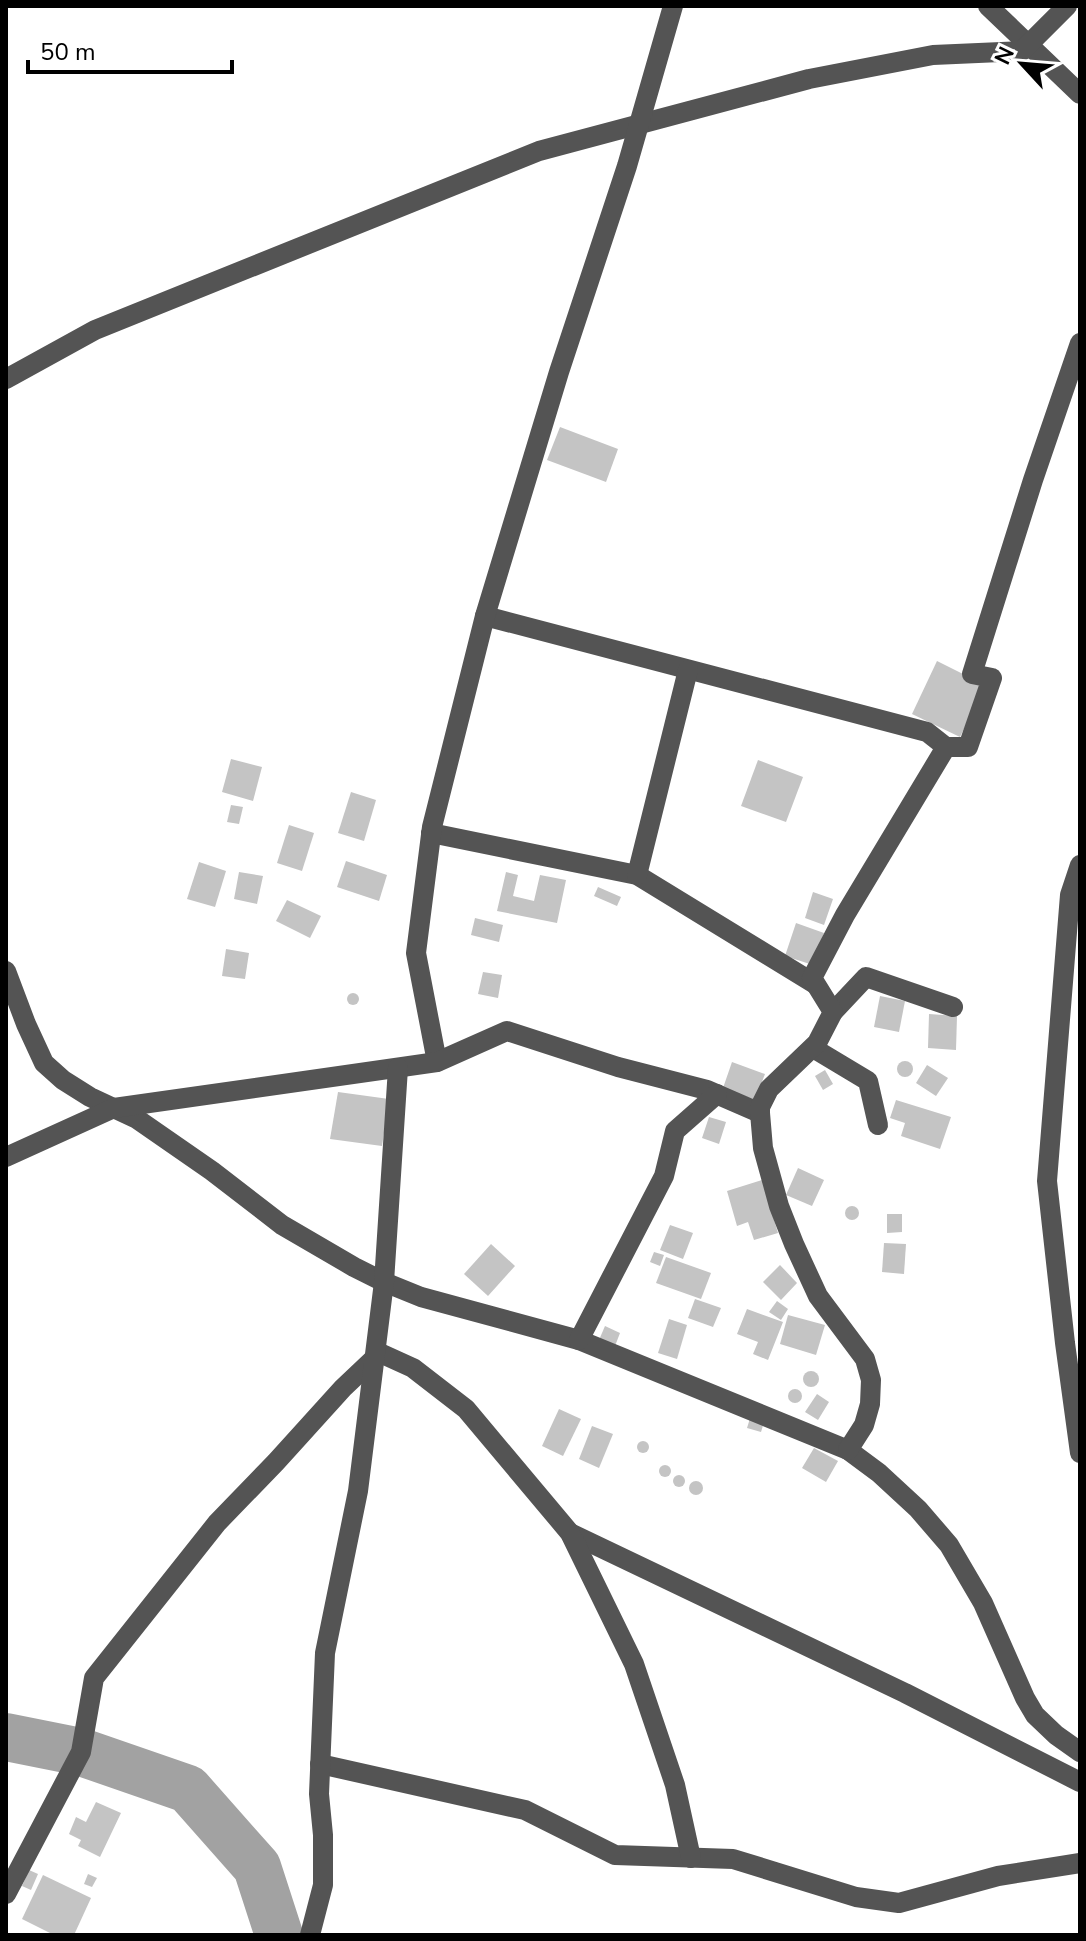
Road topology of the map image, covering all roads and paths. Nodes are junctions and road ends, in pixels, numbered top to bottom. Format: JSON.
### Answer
{"nodes":[{"id":1,"x":673,"y":6,"type":"edge"},
{"id":2,"x":988,"y":6,"type":"edge"},
{"id":3,"x":1067,"y":6,"type":"edge"},
{"id":4,"x":1028,"y":44,"type":"junction"},
{"id":5,"x":1080,"y":94,"type":"edge"},
{"id":6,"x":639,"y":125,"type":"junction"},
{"id":7,"x":1080,"y":343,"type":"edge"},
{"id":8,"x":6,"y":379,"type":"edge"},
{"id":9,"x":485,"y":616,"type":"junction"},
{"id":10,"x":688,"y":670,"type":"junction"},
{"id":11,"x":946,"y":747,"type":"junction"},
{"id":12,"x":431,"y":833,"type":"junction"},
{"id":13,"x":1080,"y":865,"type":"edge"},
{"id":14,"x":637,"y":875,"type":"junction"},
{"id":15,"x":6,"y":971,"type":"edge"},
{"id":16,"x":815,"y":984,"type":"junction"},
{"id":17,"x":953,"y":1007,"type":"dead end"},
{"id":18,"x":833,"y":1012,"type":"junction"},
{"id":19,"x":813,"y":1048,"type":"junction"},
{"id":20,"x":437,"y":1062,"type":"junction"},
{"id":21,"x":398,"y":1068,"type":"junction"},
{"id":22,"x":717,"y":1094,"type":"junction"},
{"id":23,"x":114,"y":1108,"type":"junction"},
{"id":24,"x":760,"y":1113,"type":"junction"},
{"id":25,"x":878,"y":1125,"type":"dead end"},
{"id":26,"x":6,"y":1157,"type":"edge"},
{"id":27,"x":384,"y":1282,"type":"junction"},
{"id":28,"x":579,"y":1340,"type":"junction"},
{"id":29,"x":375,"y":1357,"type":"junction"},
{"id":30,"x":848,"y":1450,"type":"junction"},
{"id":31,"x":1080,"y":1453,"type":"edge"},
{"id":32,"x":570,"y":1533,"type":"junction"},
{"id":33,"x":1080,"y":1752,"type":"edge"},
{"id":34,"x":320,"y":1764,"type":"junction"},
{"id":35,"x":1080,"y":1782,"type":"edge"},
{"id":36,"x":691,"y":1858,"type":"junction"},
{"id":37,"x":1080,"y":1863,"type":"edge"},
{"id":38,"x":6,"y":1894,"type":"edge"},
{"id":39,"x":310,"y":1935,"type":"edge"}],
"edges":[{"from":1,"to":6,"type":"street"},
{"from":2,"to":4,"type":"street"},
{"from":3,"to":4,"type":"street"},
{"from":4,"to":5,"type":"street"},
{"from":4,"to":6,"type":"street"},
{"from":6,"to":8,"type":"street"},
{"from":6,"to":9,"type":"street"},
{"from":7,"to":11,"type":"street"},
{"from":9,"to":10,"type":"street"},
{"from":9,"to":12,"type":"street"},
{"from":10,"to":11,"type":"street"},
{"from":10,"to":14,"type":"street"},
{"from":11,"to":16,"type":"street"},
{"from":12,"to":14,"type":"street"},
{"from":12,"to":20,"type":"street"},
{"from":13,"to":31,"type":"street"},
{"from":14,"to":16,"type":"street"},
{"from":15,"to":23,"type":"street"},
{"from":16,"to":18,"type":"street"},
{"from":17,"to":18,"type":"street"},
{"from":18,"to":19,"type":"street"},
{"from":19,"to":24,"type":"street"},
{"from":19,"to":25,"type":"street"},
{"from":20,"to":21,"type":"street"},
{"from":20,"to":22,"type":"street"},
{"from":21,"to":23,"type":"street"},
{"from":21,"to":27,"type":"street"},
{"from":22,"to":24,"type":"street"},
{"from":22,"to":28,"type":"street"},
{"from":23,"to":26,"type":"street"},
{"from":23,"to":27,"type":"street"},
{"from":24,"to":30,"type":"street"},
{"from":27,"to":28,"type":"street"},
{"from":27,"to":29,"type":"street"},
{"from":28,"to":30,"type":"street"},
{"from":29,"to":32,"type":"street"},
{"from":29,"to":34,"type":"street"},
{"from":29,"to":38,"type":"street"},
{"from":30,"to":33,"type":"street"},
{"from":32,"to":35,"type":"street"},
{"from":32,"to":36,"type":"street"},
{"from":34,"to":36,"type":"street"},
{"from":34,"to":39,"type":"street"},
{"from":36,"to":37,"type":"street"}]}
